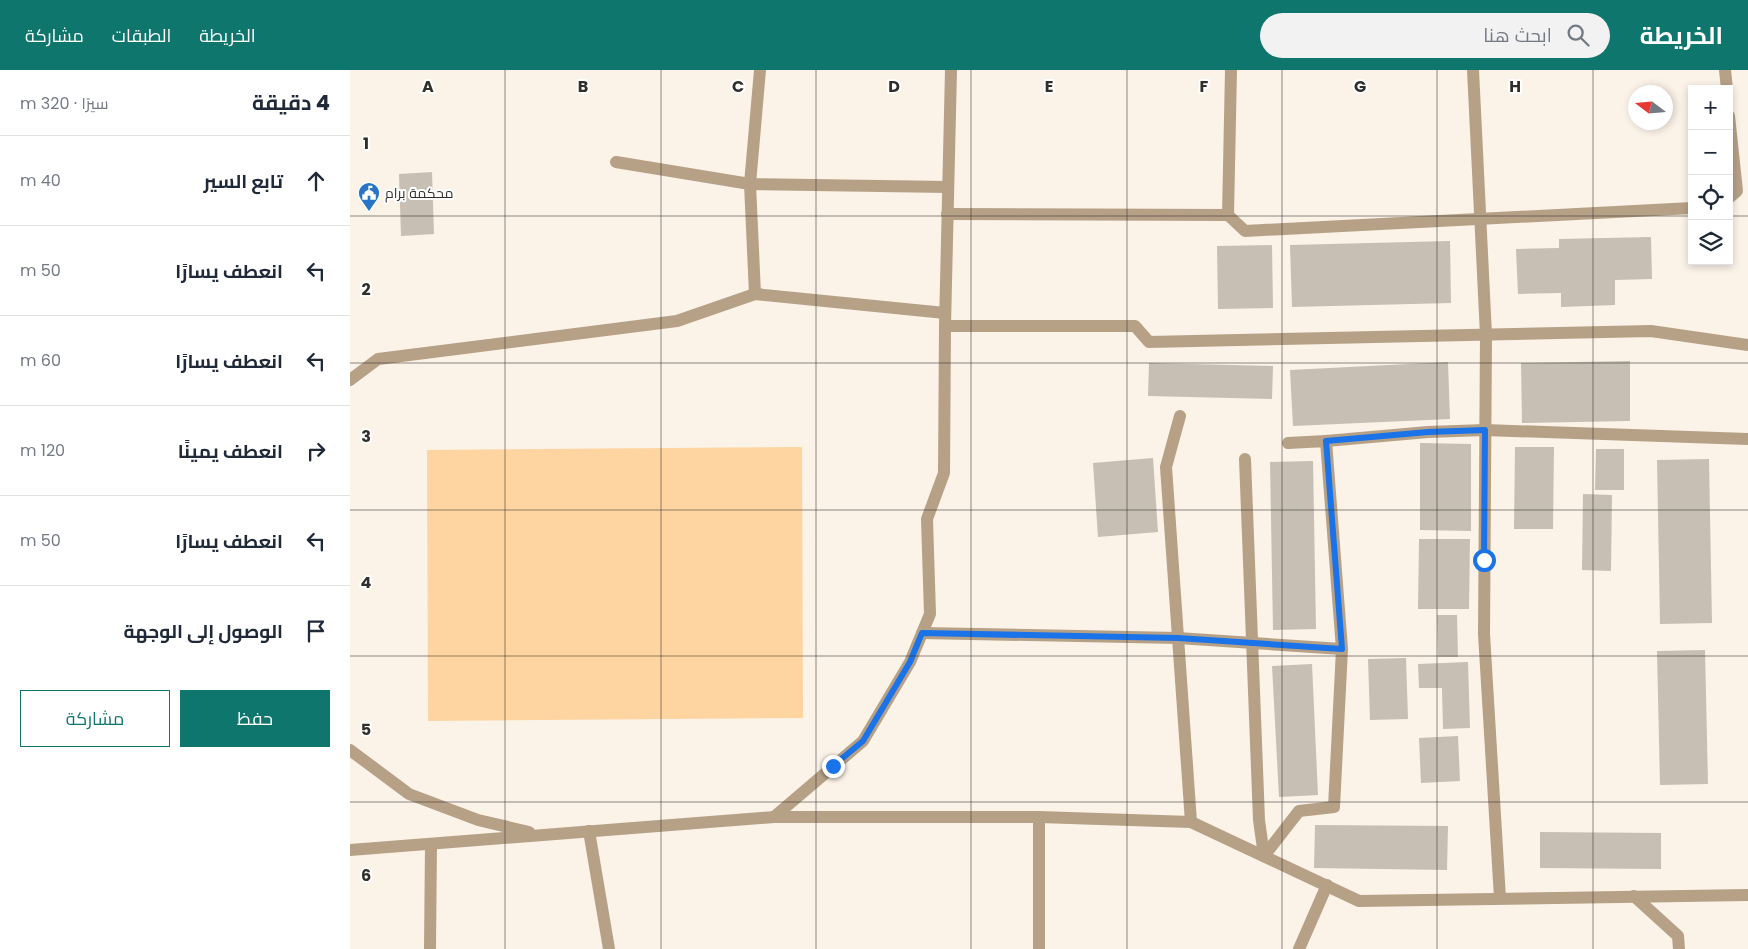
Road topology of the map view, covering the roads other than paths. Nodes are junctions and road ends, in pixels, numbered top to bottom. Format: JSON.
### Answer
{"nodes":[{"id":1,"x":760,"y":70,"type":"edge"},
{"id":2,"x":951,"y":70,"type":"edge"},
{"id":3,"x":1231,"y":70,"type":"edge"},
{"id":4,"x":1473,"y":70,"type":"edge"},
{"id":5,"x":1725,"y":70,"type":"edge"},
{"id":6,"x":1727,"y":85,"type":"edge"},
{"id":7,"x":1730,"y":130,"type":"edge"},
{"id":8,"x":616,"y":162,"type":"dead end"},
{"id":9,"x":750,"y":184,"type":"junction"},
{"id":10,"x":948,"y":187,"type":"junction"},
{"id":11,"x":1733,"y":195,"type":"edge"},
{"id":12,"x":1688,"y":208,"type":"edge"},
{"id":13,"x":947,"y":214,"type":"junction"},
{"id":14,"x":1228,"y":215,"type":"junction"},
{"id":15,"x":1480,"y":220,"type":"junction"},
{"id":16,"x":755,"y":294,"type":"junction"},
{"id":17,"x":945,"y":312,"type":"junction"},
{"id":18,"x":944,"y":326,"type":"junction"},
{"id":19,"x":1486,"y":335,"type":"junction"},
{"id":20,"x":1748,"y":345,"type":"edge"},
{"id":21,"x":350,"y":380,"type":"edge"},
{"id":22,"x":1180,"y":416,"type":"dead end"},
{"id":23,"x":1485,"y":430,"type":"junction"},
{"id":24,"x":1748,"y":439,"type":"edge"},
{"id":25,"x":1326,"y":441,"type":"junction"},
{"id":26,"x":1288,"y":443,"type":"dead end"},
{"id":27,"x":1245,"y":459,"type":"dead end"},
{"id":28,"x":922,"y":633,"type":"junction"},
{"id":29,"x":1178,"y":638,"type":"junction"},
{"id":30,"x":1254,"y":643,"type":"junction"},
{"id":31,"x":1342,"y":649,"type":"junction"},
{"id":32,"x":350,"y":750,"type":"edge"},
{"id":33,"x":774,"y":817,"type":"junction"},
{"id":34,"x":1039,"y":817,"type":"junction"},
{"id":35,"x":1191,"y":822,"type":"junction"},
{"id":36,"x":589,"y":831,"type":"junction"},
{"id":37,"x":544,"y":835,"type":"junction"},
{"id":38,"x":431,"y":844,"type":"junction"},
{"id":39,"x":350,"y":850,"type":"edge"},
{"id":40,"x":1264,"y":856,"type":"junction"},
{"id":41,"x":1327,"y":886,"type":"junction"},
{"id":42,"x":1748,"y":895,"type":"edge"},
{"id":43,"x":1634,"y":896,"type":"junction"},
{"id":44,"x":1500,"y":898,"type":"junction"},
{"id":45,"x":430,"y":949,"type":"edge"},
{"id":46,"x":609,"y":949,"type":"edge"},
{"id":47,"x":1039,"y":949,"type":"edge"},
{"id":48,"x":1299,"y":949,"type":"edge"},
{"id":49,"x":1679,"y":949,"type":"edge"}],
"edges":[{"from":1,"to":9,"type":"street"},
{"from":2,"to":10,"type":"street"},
{"from":3,"to":14,"type":"street"},
{"from":4,"to":15,"type":"street"},
{"from":5,"to":6,"type":"street"},
{"from":7,"to":11,"type":"street"},
{"from":8,"to":9,"type":"street"},
{"from":9,"to":10,"type":"street"},
{"from":9,"to":16,"type":"street"},
{"from":10,"to":13,"type":"street"},
{"from":12,"to":15,"type":"street"},
{"from":13,"to":14,"type":"street"},
{"from":13,"to":17,"type":"street"},
{"from":14,"to":15,"type":"street"},
{"from":15,"to":19,"type":"street"},
{"from":16,"to":17,"type":"street"},
{"from":16,"to":21,"type":"street"},
{"from":17,"to":18,"type":"street"},
{"from":18,"to":19,"type":"street"},
{"from":18,"to":28,"type":"street"},
{"from":19,"to":20,"type":"street"},
{"from":19,"to":23,"type":"street"},
{"from":22,"to":29,"type":"street"},
{"from":23,"to":24,"type":"street"},
{"from":23,"to":25,"type":"street"},
{"from":23,"to":44,"type":"street"},
{"from":25,"to":26,"type":"street"},
{"from":25,"to":31,"type":"street"},
{"from":27,"to":30,"type":"street"},
{"from":28,"to":29,"type":"street"},
{"from":28,"to":33,"type":"street"},
{"from":29,"to":30,"type":"street"},
{"from":29,"to":35,"type":"street"},
{"from":30,"to":31,"type":"street"},
{"from":30,"to":40,"type":"street"},
{"from":31,"to":40,"type":"street"},
{"from":32,"to":37,"type":"street"},
{"from":33,"to":34,"type":"street"},
{"from":33,"to":36,"type":"street"},
{"from":34,"to":35,"type":"street"},
{"from":34,"to":47,"type":"street"},
{"from":35,"to":40,"type":"street"},
{"from":36,"to":37,"type":"street"},
{"from":36,"to":46,"type":"street"},
{"from":37,"to":38,"type":"street"},
{"from":38,"to":39,"type":"street"},
{"from":38,"to":45,"type":"street"},
{"from":40,"to":41,"type":"street"},
{"from":41,"to":44,"type":"street"},
{"from":41,"to":48,"type":"street"},
{"from":42,"to":43,"type":"street"},
{"from":43,"to":44,"type":"street"},
{"from":43,"to":49,"type":"street"}]}
